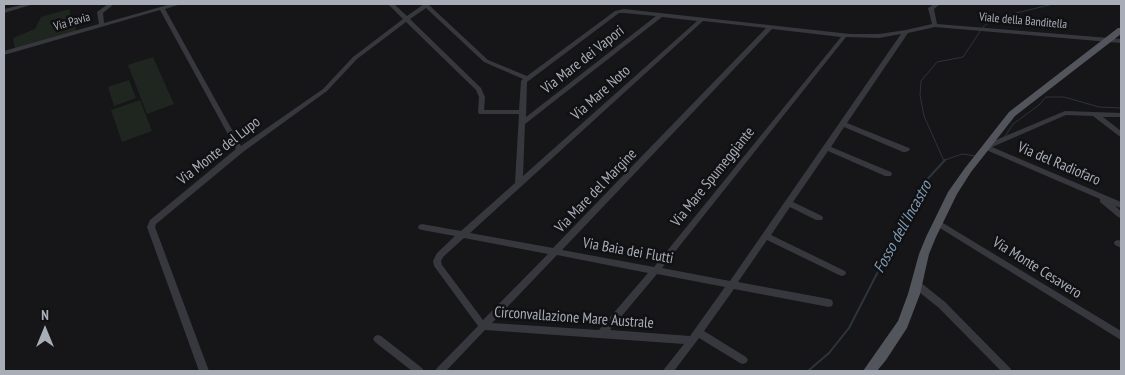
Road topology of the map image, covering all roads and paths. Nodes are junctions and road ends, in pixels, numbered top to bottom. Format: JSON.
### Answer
{"nodes":[{"id":1,"x":31,"y":4,"type":"edge"},
{"id":2,"x":111,"y":4,"type":"edge"},
{"id":3,"x":176,"y":4,"type":"edge"},
{"id":4,"x":391,"y":4,"type":"edge"},
{"id":5,"x":427,"y":4,"type":"edge"},
{"id":6,"x":936,"y":4,"type":"edge"},
{"id":7,"x":162,"y":8,"type":"junction"},
{"id":8,"x":4,"y":12,"type":"edge"},
{"id":9,"x":660,"y":16,"type":"junction"},
{"id":10,"x":407,"y":19,"type":"junction"},
{"id":11,"x":700,"y":20,"type":"junction"},
{"id":12,"x":102,"y":25,"type":"junction"},
{"id":13,"x":935,"y":25,"type":"junction"},
{"id":14,"x":771,"y":27,"type":"junction"},
{"id":15,"x":1121,"y":30,"type":"edge"},
{"id":16,"x":906,"y":32,"type":"junction"},
{"id":17,"x":845,"y":35,"type":"junction"},
{"id":18,"x":1109,"y":40,"type":"junction"},
{"id":19,"x":1121,"y":41,"type":"edge"},
{"id":20,"x":4,"y":53,"type":"edge"},
{"id":21,"x":527,"y":78,"type":"junction"},
{"id":22,"x":522,"y":112,"type":"junction"},
{"id":23,"x":1094,"y":114,"type":"junction"},
{"id":24,"x":1121,"y":115,"type":"edge"},
{"id":25,"x":521,"y":124,"type":"junction"},
{"id":26,"x":844,"y":124,"type":"junction"},
{"id":27,"x":1121,"y":134,"type":"edge"},
{"id":28,"x":986,"y":147,"type":"junction"},
{"id":29,"x":827,"y":148,"type":"junction"},
{"id":30,"x":240,"y":150,"type":"junction"},
{"id":31,"x":906,"y":150,"type":"dead end"},
{"id":32,"x":888,"y":174,"type":"dead end"},
{"id":33,"x":519,"y":184,"type":"junction"},
{"id":34,"x":1097,"y":195,"type":"junction"},
{"id":35,"x":789,"y":203,"type":"junction"},
{"id":36,"x":1121,"y":205,"type":"edge"},
{"id":37,"x":1121,"y":215,"type":"edge"},
{"id":38,"x":819,"y":218,"type":"dead end"},
{"id":39,"x":938,"y":223,"type":"junction"},
{"id":40,"x":422,"y":227,"type":"dead end"},
{"id":41,"x":463,"y":234,"type":"junction"},
{"id":42,"x":766,"y":236,"type":"junction"},
{"id":43,"x":557,"y":252,"type":"junction"},
{"id":44,"x":656,"y":270,"type":"junction"},
{"id":45,"x":842,"y":273,"type":"dead end"},
{"id":46,"x":732,"y":285,"type":"junction"},
{"id":47,"x":917,"y":285,"type":"junction"},
{"id":48,"x":829,"y":303,"type":"dead end"},
{"id":49,"x":484,"y":326,"type":"junction"},
{"id":50,"x":601,"y":334,"type":"junction"},
{"id":51,"x":695,"y":336,"type":"junction"},
{"id":52,"x":1121,"y":336,"type":"edge"},
{"id":53,"x":378,"y":339,"type":"dead end"},
{"id":54,"x":743,"y":360,"type":"dead end"},
{"id":55,"x":446,"y":369,"type":"edge"},
{"id":56,"x":204,"y":371,"type":"edge"},
{"id":57,"x":419,"y":371,"type":"edge"},
{"id":58,"x":668,"y":371,"type":"edge"},
{"id":59,"x":869,"y":371,"type":"edge"},
{"id":60,"x":1007,"y":371,"type":"edge"}],
"edges":[{"from":1,"to":8,"type":"street"},
{"from":2,"to":12,"type":"street"},
{"from":3,"to":7,"type":"street","name":"Via Pavia"},
{"from":4,"to":10,"type":"street"},
{"from":5,"to":10,"type":"street","name":"Via Monte del Lupo"},
{"from":5,"to":21,"type":"street"},
{"from":6,"to":13,"type":"street"},
{"from":7,"to":12,"type":"street","name":"Via Pavia"},
{"from":7,"to":30,"type":"street"},
{"from":9,"to":11,"type":"street"},
{"from":9,"to":21,"type":"street"},
{"from":9,"to":25,"type":"street","name":"Via Mare dei Vapori"},
{"from":10,"to":22,"type":"street"},
{"from":10,"to":30,"type":"street","name":"Via Monte del Lupo"},
{"from":11,"to":14,"type":"street"},
{"from":11,"to":33,"type":"street","name":"Via Mare Noto"},
{"from":12,"to":20,"type":"street","name":"Via Pavia"},
{"from":13,"to":16,"type":"street"},
{"from":13,"to":18,"type":"street","name":"Viale della Banditella"},
{"from":14,"to":17,"type":"street"},
{"from":14,"to":43,"type":"street","name":"Via Mare del Margine"},
{"from":15,"to":18,"type":"main road"},
{"from":16,"to":17,"type":"street"},
{"from":16,"to":26,"type":"street"},
{"from":17,"to":44,"type":"street","name":"Via Mare Spumeggiante"},
{"from":18,"to":19,"type":"street","name":"Viale della Banditella"},
{"from":18,"to":28,"type":"main road"},
{"from":21,"to":22,"type":"street"},
{"from":22,"to":25,"type":"street"},
{"from":23,"to":24,"type":"street"},
{"from":23,"to":27,"type":"street"},
{"from":23,"to":28,"type":"street"},
{"from":25,"to":33,"type":"street"},
{"from":26,"to":29,"type":"street"},
{"from":26,"to":31,"type":"street"},
{"from":28,"to":34,"type":"street","name":"Via del Radiofaro"},
{"from":28,"to":39,"type":"main road"},
{"from":29,"to":32,"type":"street"},
{"from":29,"to":35,"type":"street"},
{"from":30,"to":56,"type":"street","name":"Via Monte del Lupo"},
{"from":33,"to":41,"type":"street","name":"Circonvallazione Mare Australe"},
{"from":34,"to":36,"type":"street","name":"Via del Radiofaro"},
{"from":34,"to":37,"type":"street"},
{"from":35,"to":38,"type":"street"},
{"from":35,"to":42,"type":"street"},
{"from":39,"to":47,"type":"main road"},
{"from":39,"to":52,"type":"street","name":"Via Monte Cesavero"},
{"from":40,"to":41,"type":"street","name":"Via Baia dei Flutti"},
{"from":41,"to":43,"type":"street","name":"Via Baia dei Flutti"},
{"from":41,"to":49,"type":"street","name":"Circonvallazione Mare Australe"},
{"from":42,"to":45,"type":"street"},
{"from":42,"to":46,"type":"street"},
{"from":43,"to":44,"type":"street","name":"Via Baia dei Flutti"},
{"from":43,"to":49,"type":"street","name":"Via Mare del Margine"},
{"from":44,"to":46,"type":"street","name":"Via Baia dei Flutti"},
{"from":44,"to":50,"type":"street","name":"Via Mare Spumeggiante"},
{"from":46,"to":48,"type":"street","name":"Via Baia dei Flutti"},
{"from":46,"to":51,"type":"street"},
{"from":47,"to":59,"type":"main road"},
{"from":47,"to":60,"type":"street"},
{"from":49,"to":50,"type":"street","name":"Circonvallazione Mare Australe"},
{"from":49,"to":55,"type":"street","name":"Via Mare del Margine"},
{"from":50,"to":51,"type":"street","name":"Circonvallazione Mare Australe"},
{"from":51,"to":54,"type":"street"},
{"from":51,"to":58,"type":"street"},
{"from":53,"to":57,"type":"street"}]}
